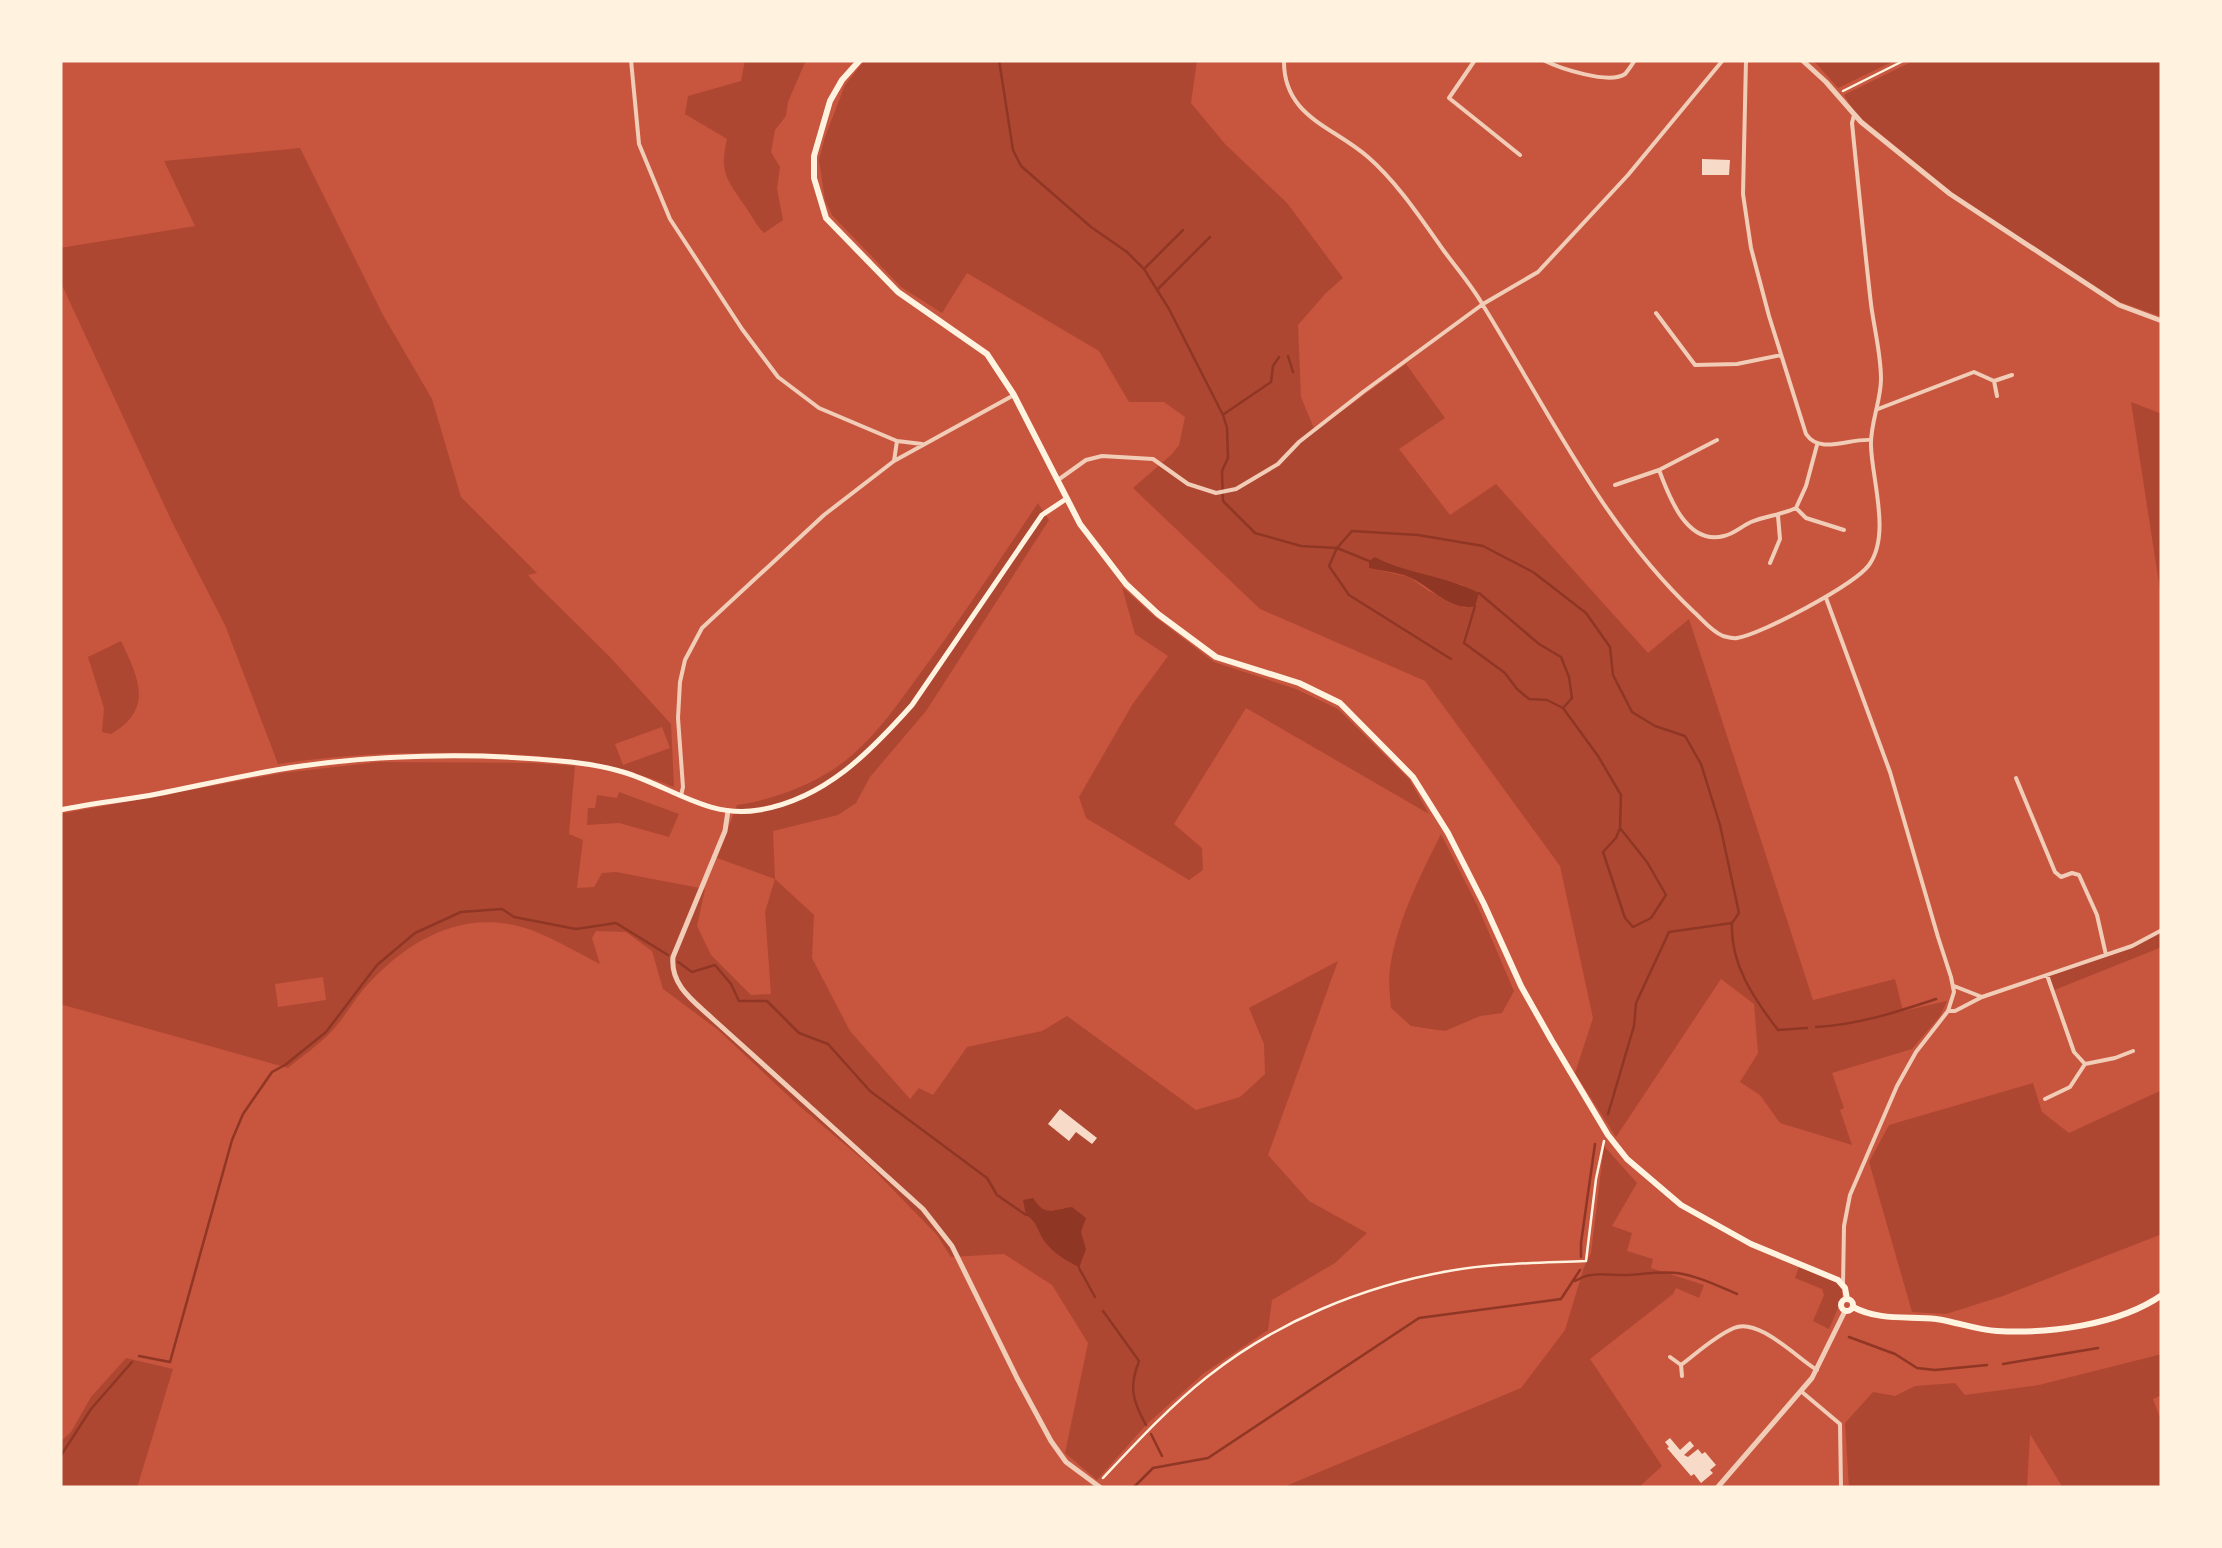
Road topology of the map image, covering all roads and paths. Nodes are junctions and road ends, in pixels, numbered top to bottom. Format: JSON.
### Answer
{"nodes":[{"id":1,"x":631,"y":60,"type":"edge"},
{"id":2,"x":860,"y":60,"type":"edge"},
{"id":3,"x":1284,"y":60,"type":"edge"},
{"id":4,"x":1475,"y":60,"type":"edge"},
{"id":5,"x":1543,"y":60,"type":"edge"},
{"id":6,"x":1635,"y":60,"type":"edge"},
{"id":7,"x":1722,"y":60,"type":"edge"},
{"id":8,"x":1746,"y":60,"type":"edge"},
{"id":9,"x":1802,"y":60,"type":"edge"},
{"id":10,"x":1905,"y":60,"type":"edge"},
{"id":11,"x":1837,"y":94,"type":"junction"},
{"id":12,"x":1854,"y":115,"type":"junction"},
{"id":13,"x":1520,"y":156,"type":"dead end"},
{"id":14,"x":1483,"y":304,"type":"junction"},
{"id":15,"x":1656,"y":313,"type":"dead end"},
{"id":16,"x":2162,"y":322,"type":"edge"},
{"id":17,"x":1781,"y":355,"type":"junction"},
{"id":18,"x":2012,"y":374,"type":"dead end"},
{"id":19,"x":1994,"y":381,"type":"junction"},
{"id":20,"x":1014,"y":395,"type":"junction"},
{"id":21,"x":1996,"y":396,"type":"dead end"},
{"id":22,"x":1878,"y":409,"type":"junction"},
{"id":23,"x":1717,"y":440,"type":"dead end"},
{"id":24,"x":1870,"y":440,"type":"junction"},
{"id":25,"x":896,"y":441,"type":"junction"},
{"id":26,"x":922,"y":444,"type":"junction"},
{"id":27,"x":1818,"y":445,"type":"junction"},
{"id":28,"x":894,"y":461,"type":"junction"},
{"id":29,"x":1659,"y":470,"type":"junction"},
{"id":30,"x":1058,"y":480,"type":"junction"},
{"id":31,"x":1615,"y":485,"type":"dead end"},
{"id":32,"x":1066,"y":498,"type":"junction"},
{"id":33,"x":1796,"y":508,"type":"junction"},
{"id":34,"x":1778,"y":516,"type":"junction"},
{"id":35,"x":1844,"y":530,"type":"dead end"},
{"id":36,"x":1770,"y":563,"type":"dead end"},
{"id":37,"x":1826,"y":598,"type":"junction"},
{"id":38,"x":2016,"y":778,"type":"dead end"},
{"id":39,"x":681,"y":796,"type":"junction"},
{"id":40,"x":60,"y":810,"type":"edge"},
{"id":41,"x":728,"y":812,"type":"junction"},
{"id":42,"x":2162,"y":930,"type":"edge"},
{"id":43,"x":2106,"y":955,"type":"junction"},
{"id":44,"x":2047,"y":975,"type":"junction"},
{"id":45,"x":1953,"y":986,"type":"junction"},
{"id":46,"x":1982,"y":998,"type":"junction"},
{"id":47,"x":1946,"y":1014,"type":"junction"},
{"id":48,"x":2133,"y":1051,"type":"dead end"},
{"id":49,"x":2085,"y":1064,"type":"junction"},
{"id":50,"x":2046,"y":1100,"type":"dead end"},
{"id":51,"x":1608,"y":1135,"type":"junction"},
{"id":52,"x":1843,"y":1285,"type":"junction"},
{"id":53,"x":2162,"y":1295,"type":"edge"},
{"id":54,"x":1849,"y":1309,"type":"junction"},
{"id":55,"x":1670,"y":1358,"type":"dead end"},
{"id":56,"x":1681,"y":1365,"type":"junction"},
{"id":57,"x":1817,"y":1370,"type":"junction"},
{"id":58,"x":1682,"y":1376,"type":"dead end"},
{"id":59,"x":1802,"y":1392,"type":"junction"},
{"id":60,"x":1724,"y":1481,"type":"junction"},
{"id":61,"x":1099,"y":1487,"type":"edge"},
{"id":62,"x":1718,"y":1488,"type":"edge"},
{"id":63,"x":1729,"y":1488,"type":"edge"},
{"id":64,"x":1842,"y":1488,"type":"edge"}],
"edges":[{"from":1,"to":25,"type":"street"},
{"from":2,"to":20,"type":"main road"},
{"from":3,"to":14,"type":"street"},
{"from":4,"to":13,"type":"street"},
{"from":5,"to":6,"type":"street"},
{"from":7,"to":14,"type":"street"},
{"from":8,"to":17,"type":"street"},
{"from":9,"to":11,"type":"street"},
{"from":10,"to":11,"type":"path"},
{"from":11,"to":12,"type":"street"},
{"from":12,"to":16,"type":"street"},
{"from":12,"to":22,"type":"street"},
{"from":14,"to":30,"type":"street"},
{"from":14,"to":37,"type":"street"},
{"from":15,"to":17,"type":"street"},
{"from":17,"to":27,"type":"street"},
{"from":18,"to":19,"type":"street"},
{"from":19,"to":21,"type":"street"},
{"from":19,"to":22,"type":"street"},
{"from":20,"to":26,"type":"street"},
{"from":20,"to":30,"type":"main road"},
{"from":22,"to":24,"type":"street"},
{"from":23,"to":29,"type":"street"},
{"from":24,"to":27,"type":"street"},
{"from":24,"to":37,"type":"street"},
{"from":25,"to":26,"type":"street"},
{"from":25,"to":28,"type":"street"},
{"from":26,"to":28,"type":"street"},
{"from":27,"to":33,"type":"street"},
{"from":28,"to":39,"type":"street"},
{"from":29,"to":31,"type":"street"},
{"from":29,"to":34,"type":"street"},
{"from":30,"to":32,"type":"main road"},
{"from":32,"to":41,"type":"main road"},
{"from":32,"to":51,"type":"main road"},
{"from":33,"to":34,"type":"street"},
{"from":33,"to":35,"type":"street"},
{"from":34,"to":36,"type":"street"},
{"from":37,"to":45,"type":"street"},
{"from":38,"to":43,"type":"street"},
{"from":39,"to":40,"type":"main road"},
{"from":39,"to":41,"type":"main road"},
{"from":41,"to":61,"type":"street"},
{"from":42,"to":43,"type":"street"},
{"from":43,"to":44,"type":"street"},
{"from":44,"to":46,"type":"street"},
{"from":44,"to":49,"type":"street"},
{"from":45,"to":46,"type":"street"},
{"from":45,"to":47,"type":"street"},
{"from":46,"to":47,"type":"street"},
{"from":47,"to":52,"type":"street"},
{"from":48,"to":49,"type":"street"},
{"from":49,"to":50,"type":"street"},
{"from":51,"to":52,"type":"main road"},
{"from":51,"to":61,"type":"path"},
{"from":52,"to":54,"type":"main road"},
{"from":53,"to":54,"type":"main road"},
{"from":54,"to":57,"type":"street"},
{"from":55,"to":56,"type":"street"},
{"from":56,"to":57,"type":"street"},
{"from":56,"to":58,"type":"street"},
{"from":57,"to":59,"type":"street"},
{"from":59,"to":60,"type":"street"},
{"from":59,"to":64,"type":"street"},
{"from":60,"to":62,"type":"street"},
{"from":60,"to":63,"type":"street"}]}
